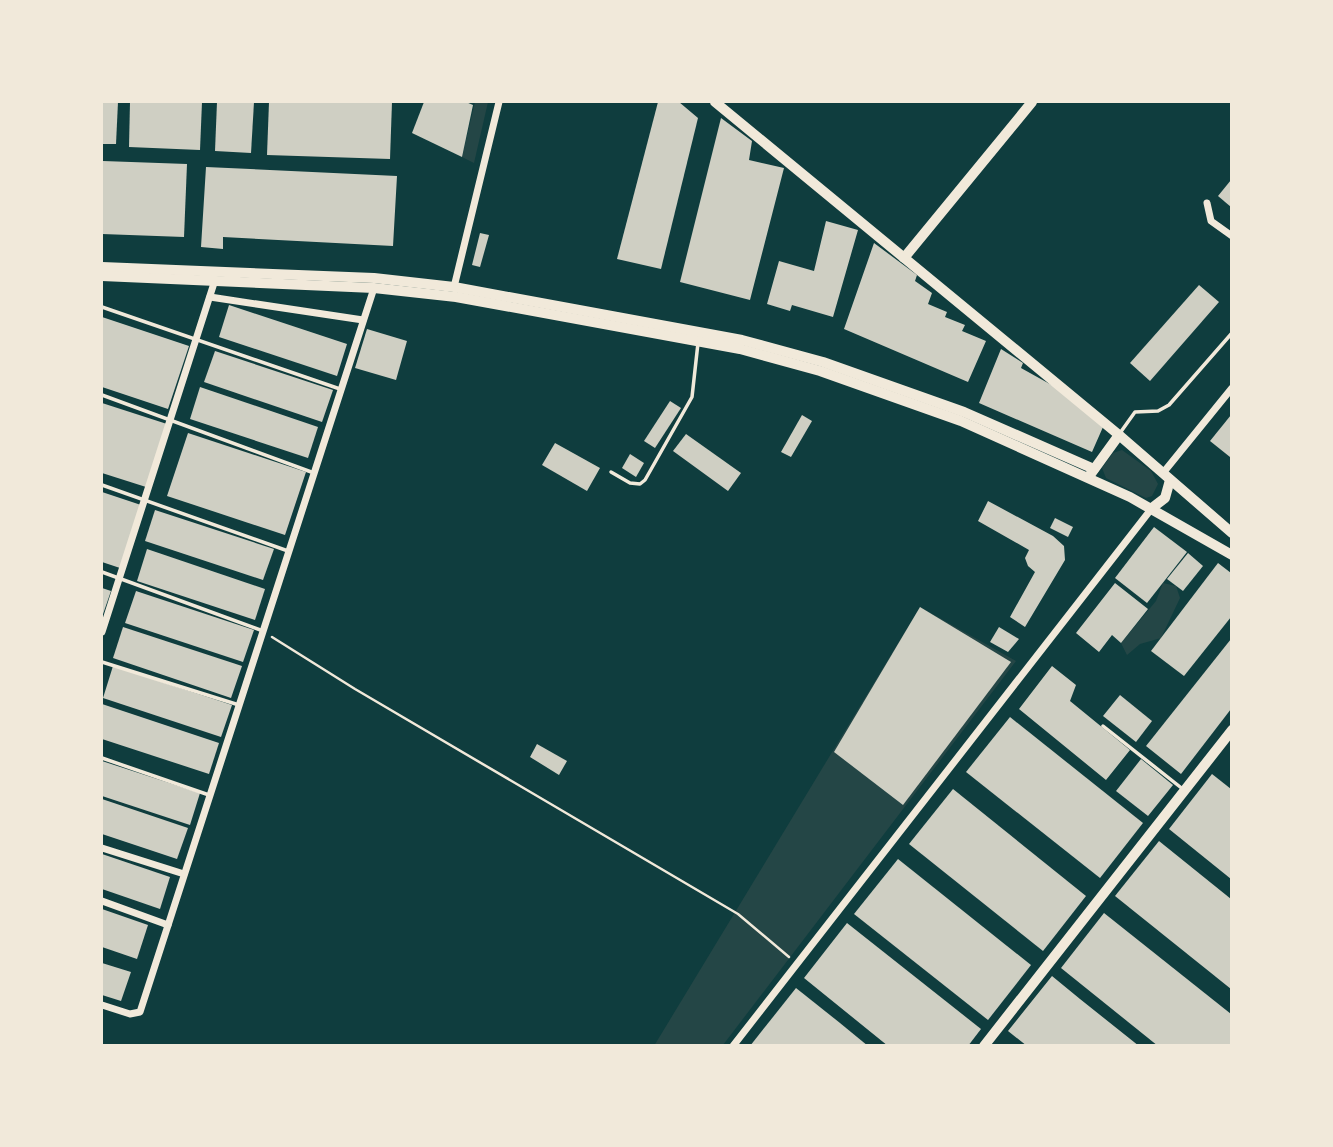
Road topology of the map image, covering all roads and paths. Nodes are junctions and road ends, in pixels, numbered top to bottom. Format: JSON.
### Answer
{"nodes":[{"id":1,"x":499,"y":102,"type":"edge"},
{"id":2,"x":715,"y":102,"type":"edge"},
{"id":3,"x":1032,"y":102,"type":"edge"},
{"id":4,"x":1207,"y":203,"type":"dead end"},
{"id":5,"x":1231,"y":236,"type":"edge"},
{"id":6,"x":904,"y":258,"type":"junction"},
{"id":7,"x":102,"y":267,"type":"edge"},
{"id":8,"x":102,"y":276,"type":"edge"},
{"id":9,"x":216,"y":279,"type":"junction"},
{"id":10,"x":454,"y":287,"type":"junction"},
{"id":11,"x":374,"y":288,"type":"junction"},
{"id":12,"x":210,"y":297,"type":"junction"},
{"id":13,"x":102,"y":307,"type":"edge"},
{"id":14,"x":363,"y":320,"type":"junction"},
{"id":15,"x":1231,"y":334,"type":"edge"},
{"id":16,"x":196,"y":341,"type":"junction"},
{"id":17,"x":698,"y":341,"type":"junction"},
{"id":18,"x":1231,"y":388,"type":"edge"},
{"id":19,"x":342,"y":389,"type":"junction"},
{"id":20,"x":102,"y":396,"type":"edge"},
{"id":21,"x":170,"y":421,"type":"junction"},
{"id":22,"x":1119,"y":435,"type":"junction"},
{"id":23,"x":314,"y":472,"type":"junction"},
{"id":24,"x":611,"y":472,"type":"dead end"},
{"id":25,"x":1091,"y":473,"type":"junction"},
{"id":26,"x":1166,"y":477,"type":"junction"},
{"id":27,"x":102,"y":485,"type":"edge"},
{"id":28,"x":144,"y":500,"type":"junction"},
{"id":29,"x":1152,"y":508,"type":"junction"},
{"id":30,"x":1231,"y":533,"type":"edge"},
{"id":31,"x":288,"y":551,"type":"junction"},
{"id":32,"x":1231,"y":555,"type":"edge"},
{"id":33,"x":102,"y":572,"type":"edge"},
{"id":34,"x":119,"y":579,"type":"junction"},
{"id":35,"x":263,"y":631,"type":"junction"},
{"id":36,"x":102,"y":632,"type":"edge"},
{"id":37,"x":102,"y":662,"type":"edge"},
{"id":38,"x":239,"y":705,"type":"junction"},
{"id":39,"x":1103,"y":726,"type":"dead end"},
{"id":40,"x":1231,"y":730,"type":"edge"},
{"id":41,"x":102,"y":758,"type":"edge"},
{"id":42,"x":1184,"y":790,"type":"junction"},
{"id":43,"x":210,"y":795,"type":"junction"},
{"id":44,"x":102,"y":848,"type":"edge"},
{"id":45,"x":184,"y":874,"type":"junction"},
{"id":46,"x":102,"y":901,"type":"edge"},
{"id":47,"x":168,"y":925,"type":"junction"},
{"id":48,"x":797,"y":963,"type":"junction"},
{"id":49,"x":102,"y":1005,"type":"edge"},
{"id":50,"x":733,"y":1045,"type":"edge"},
{"id":51,"x":984,"y":1045,"type":"edge"}],
"edges":[{"from":1,"to":10,"type":"street"},
{"from":2,"to":6,"type":"street"},
{"from":3,"to":6,"type":"street"},
{"from":4,"to":5,"type":"street"},
{"from":6,"to":22,"type":"street"},
{"from":7,"to":10,"type":"main road"},
{"from":8,"to":9,"type":"main road"},
{"from":9,"to":11,"type":"main road"},
{"from":9,"to":12,"type":"street"},
{"from":10,"to":25,"type":"main road"},
{"from":11,"to":14,"type":"street"},
{"from":11,"to":17,"type":"main road"},
{"from":12,"to":14,"type":"street"},
{"from":12,"to":16,"type":"street"},
{"from":13,"to":16,"type":"lane"},
{"from":14,"to":19,"type":"street"},
{"from":15,"to":22,"type":"lane"},
{"from":16,"to":19,"type":"lane"},
{"from":16,"to":21,"type":"street"},
{"from":17,"to":24,"type":"lane"},
{"from":17,"to":25,"type":"main road"},
{"from":18,"to":26,"type":"street"},
{"from":19,"to":23,"type":"street"},
{"from":20,"to":21,"type":"lane"},
{"from":21,"to":23,"type":"lane"},
{"from":21,"to":28,"type":"street"},
{"from":22,"to":25,"type":"main road"},
{"from":22,"to":26,"type":"main road"},
{"from":23,"to":31,"type":"street"},
{"from":25,"to":29,"type":"main road"},
{"from":26,"to":29,"type":"main road"},
{"from":26,"to":30,"type":"main road"},
{"from":27,"to":28,"type":"lane"},
{"from":28,"to":31,"type":"lane"},
{"from":28,"to":34,"type":"street"},
{"from":29,"to":32,"type":"main road"},
{"from":29,"to":48,"type":"street"},
{"from":31,"to":35,"type":"street"},
{"from":33,"to":34,"type":"lane"},
{"from":34,"to":35,"type":"lane"},
{"from":34,"to":36,"type":"street"},
{"from":35,"to":38,"type":"street"},
{"from":35,"to":48,"type":"path"},
{"from":37,"to":38,"type":"lane"},
{"from":38,"to":43,"type":"street"},
{"from":39,"to":42,"type":"lane"},
{"from":40,"to":42,"type":"street"},
{"from":41,"to":43,"type":"lane"},
{"from":42,"to":51,"type":"street"},
{"from":43,"to":45,"type":"street"},
{"from":44,"to":45,"type":"street"},
{"from":45,"to":47,"type":"street"},
{"from":46,"to":47,"type":"street"},
{"from":47,"to":49,"type":"street"},
{"from":48,"to":50,"type":"street"}]}
